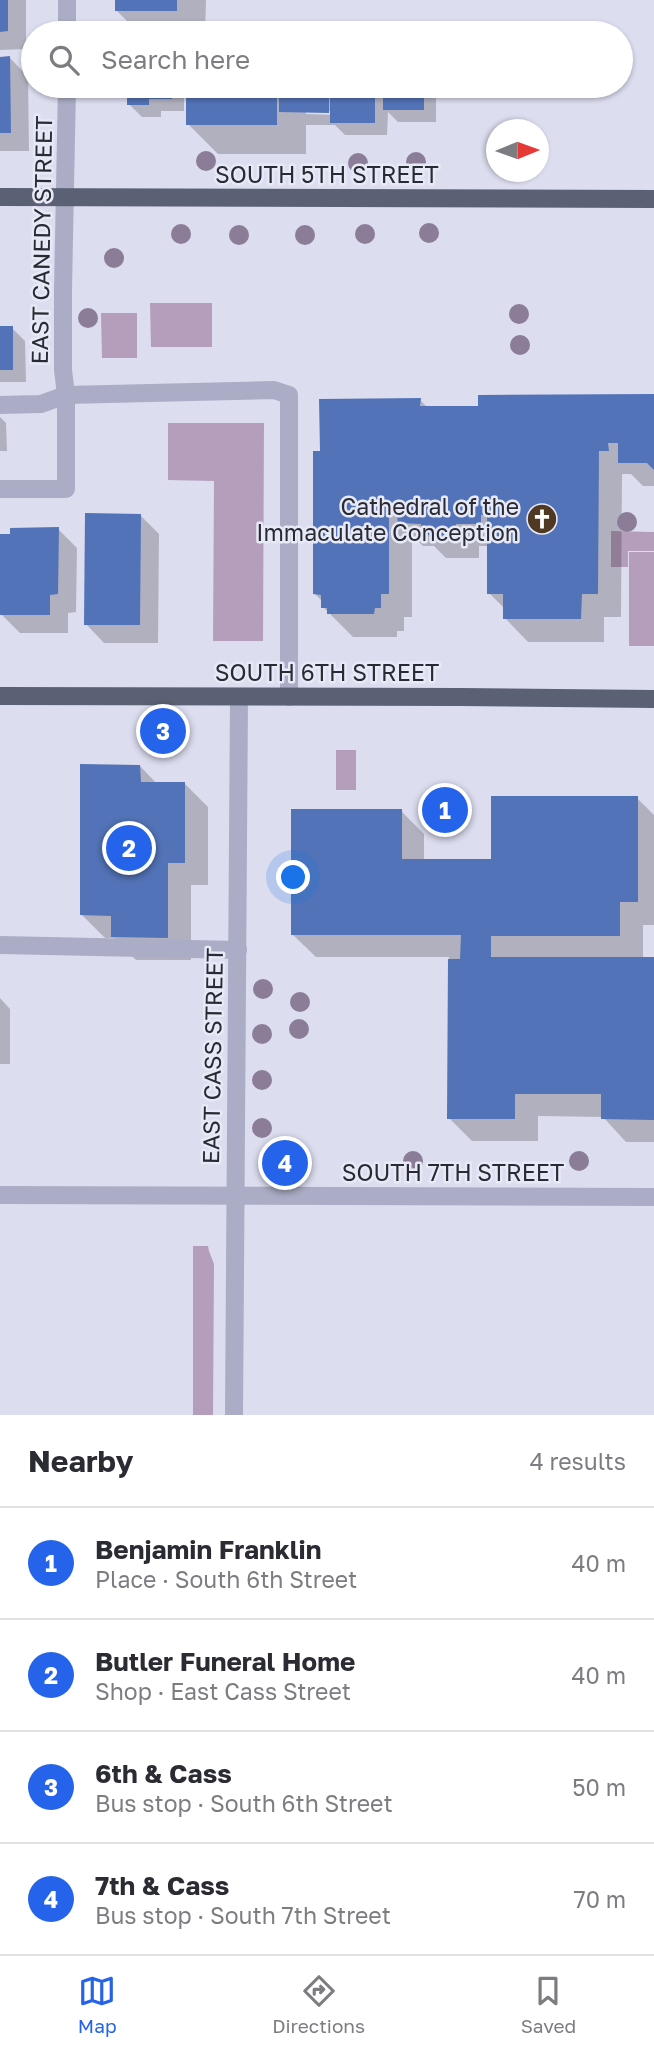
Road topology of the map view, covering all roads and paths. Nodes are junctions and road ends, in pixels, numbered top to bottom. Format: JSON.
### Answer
{"nodes":[{"id":1,"x":67,"y":0,"type":"edge"},
{"id":2,"x":67,"y":21,"type":"edge"},
{"id":3,"x":67,"y":98,"type":"edge"},
{"id":4,"x":0,"y":197,"type":"edge"},
{"id":5,"x":65,"y":198,"type":"junction"},
{"id":6,"x":654,"y":199,"type":"edge"},
{"id":7,"x":66,"y":395,"type":"junction"},
{"id":8,"x":0,"y":405,"type":"edge"},
{"id":9,"x":0,"y":489,"type":"edge"},
{"id":10,"x":0,"y":696,"type":"edge"},
{"id":11,"x":289,"y":696,"type":"junction"},
{"id":12,"x":239,"y":697,"type":"junction"},
{"id":13,"x":654,"y":699,"type":"edge"},
{"id":14,"x":0,"y":945,"type":"edge"},
{"id":15,"x":238,"y":950,"type":"junction"},
{"id":16,"x":0,"y":1195,"type":"edge"},
{"id":17,"x":235,"y":1195,"type":"junction"},
{"id":18,"x":654,"y":1197,"type":"edge"},
{"id":19,"x":234,"y":1415,"type":"edge"}],
"edges":[{"from":1,"to":2,"type":"street"},
{"from":3,"to":5,"type":"street","name":"EAST CANEDY STREET"},
{"from":4,"to":5,"type":"main road","name":"SOUTH 5TH STREET"},
{"from":5,"to":6,"type":"main road","name":"SOUTH 5TH STREET"},
{"from":5,"to":7,"type":"street","name":"EAST CANEDY STREET"},
{"from":7,"to":8,"type":"street"},
{"from":7,"to":9,"type":"street","name":"EAST CANEDY STREET"},
{"from":7,"to":11,"type":"street"},
{"from":10,"to":12,"type":"main road","name":"SOUTH 6TH STREET"},
{"from":11,"to":12,"type":"main road","name":"SOUTH 6TH STREET"},
{"from":11,"to":13,"type":"main road","name":"SOUTH 6TH STREET"},
{"from":12,"to":15,"type":"street","name":"EAST CASS STREET"},
{"from":14,"to":15,"type":"street"},
{"from":15,"to":17,"type":"street","name":"EAST CASS STREET"},
{"from":16,"to":17,"type":"street","name":"SOUTH 7TH STREET"},
{"from":17,"to":18,"type":"street","name":"SOUTH 7TH STREET"},
{"from":17,"to":19,"type":"street","name":"EAST CASS STREET"}]}
